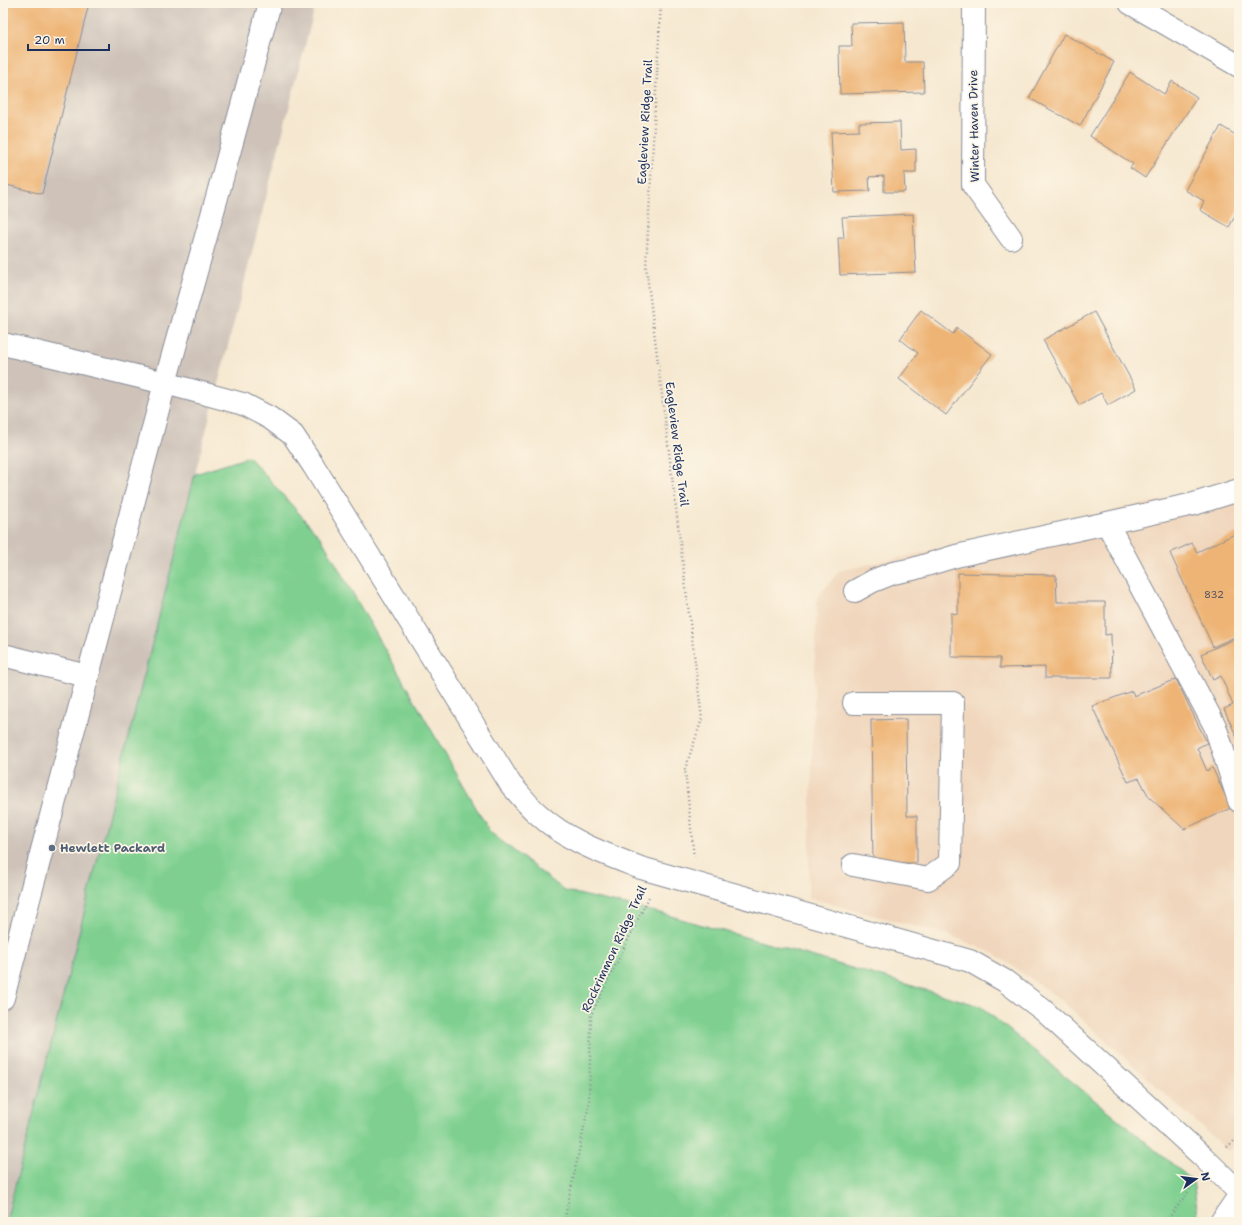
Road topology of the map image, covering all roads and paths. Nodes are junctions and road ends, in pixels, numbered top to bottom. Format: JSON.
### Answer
{"nodes":[{"id":1,"x":270,"y":3,"type":"edge"},
{"id":2,"x":661,"y":3,"type":"edge"},
{"id":3,"x":974,"y":3,"type":"edge"},
{"id":4,"x":1130,"y":3,"type":"edge"},
{"id":5,"x":1239,"y":66,"type":"edge"},
{"id":6,"x":1011,"y":238,"type":"dead end"},
{"id":7,"x":3,"y":344,"type":"edge"},
{"id":8,"x":165,"y":383,"type":"junction"},
{"id":9,"x":1239,"y":490,"type":"edge"},
{"id":10,"x":1107,"y":523,"type":"junction"},
{"id":11,"x":854,"y":592,"type":"dead end"},
{"id":12,"x":3,"y":655,"type":"edge"},
{"id":13,"x":87,"y":676,"type":"junction"},
{"id":14,"x":854,"y":703,"type":"dead end"},
{"id":15,"x":1239,"y":801,"type":"edge"},
{"id":16,"x":853,"y":865,"type":"dead end"},
{"id":17,"x":660,"y":874,"type":"junction"},
{"id":18,"x":697,"y":884,"type":"junction"},
{"id":19,"x":1239,"y":928,"type":"edge"},
{"id":20,"x":1239,"y":937,"type":"edge"},
{"id":21,"x":3,"y":998,"type":"edge"},
{"id":22,"x":1239,"y":1192,"type":"edge"},
{"id":23,"x":1239,"y":1196,"type":"edge"},
{"id":24,"x":564,"y":1222,"type":"edge"},
{"id":25,"x":1221,"y":1222,"type":"edge"}],
"edges":[{"from":1,"to":8,"type":"street"},
{"from":2,"to":18,"type":"path","name":"Eagleview Ridge Trail"},
{"from":3,"to":6,"type":"street","name":"Winter Haven Drive"},
{"from":4,"to":5,"type":"street"},
{"from":7,"to":8,"type":"street"},
{"from":8,"to":13,"type":"street"},
{"from":8,"to":17,"type":"street"},
{"from":9,"to":10,"type":"street"},
{"from":10,"to":11,"type":"street"},
{"from":10,"to":15,"type":"street"},
{"from":12,"to":13,"type":"street"},
{"from":13,"to":21,"type":"street"},
{"from":14,"to":16,"type":"street"},
{"from":17,"to":18,"type":"street"},
{"from":17,"to":24,"type":"path","name":"Rockrimmon Ridge Trail"},
{"from":18,"to":22,"type":"street"},
{"from":19,"to":20,"type":"path"},
{"from":23,"to":25,"type":"street"}]}
